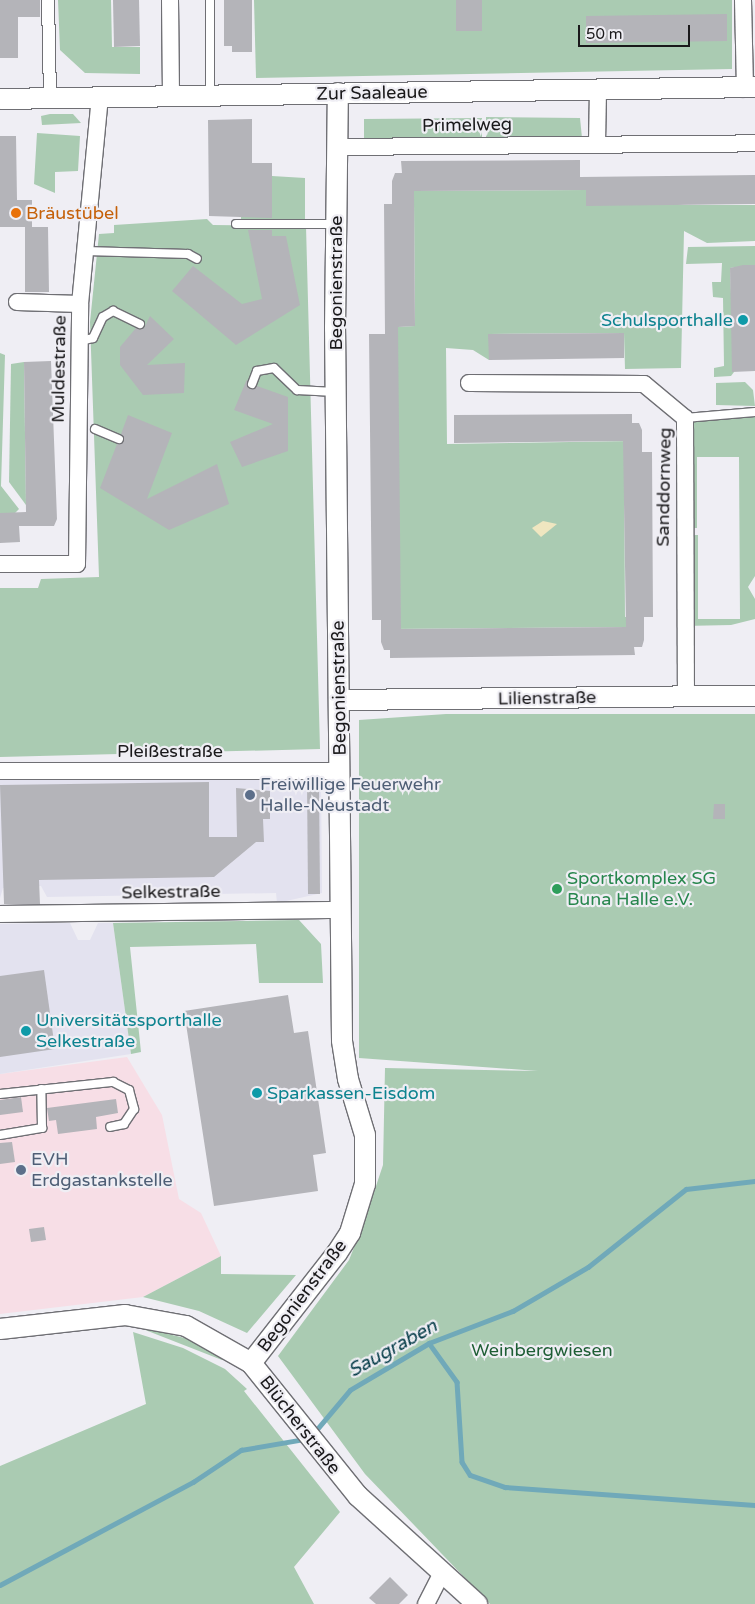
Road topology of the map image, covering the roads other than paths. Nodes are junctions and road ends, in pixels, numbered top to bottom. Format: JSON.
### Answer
{"nodes":[{"id":1,"x":48,"y":0,"type":"edge"},
{"id":2,"x":170,"y":0,"type":"edge"},
{"id":3,"x":210,"y":0,"type":"edge"},
{"id":4,"x":743,"y":0,"type":"edge"},
{"id":5,"x":750,"y":88,"type":"edge"},
{"id":6,"x":598,"y":91,"type":"junction"},
{"id":7,"x":338,"y":94,"type":"junction"},
{"id":8,"x":210,"y":96,"type":"junction"},
{"id":9,"x":171,"y":97,"type":"junction"},
{"id":10,"x":50,"y":98,"type":"junction"},
{"id":11,"x":100,"y":98,"type":"junction"},
{"id":12,"x":0,"y":99,"type":"edge"},
{"id":13,"x":597,"y":143,"type":"junction"},
{"id":14,"x":755,"y":143,"type":"edge"},
{"id":15,"x":337,"y":147,"type":"junction"},
{"id":16,"x":236,"y":224,"type":"dead end"},
{"id":17,"x":336,"y":224,"type":"junction"},
{"id":18,"x":86,"y":251,"type":"junction"},
{"id":19,"x":197,"y":259,"type":"dead end"},
{"id":20,"x":17,"y":302,"type":"dead end"},
{"id":21,"x":80,"y":304,"type":"junction"},
{"id":22,"x":140,"y":324,"type":"dead end"},
{"id":23,"x":80,"y":341,"type":"junction"},
{"id":24,"x":469,"y":383,"type":"dead end"},
{"id":25,"x":252,"y":384,"type":"dead end"},
{"id":26,"x":336,"y":392,"type":"junction"},
{"id":27,"x":755,"y":412,"type":"edge"},
{"id":28,"x":685,"y":418,"type":"junction"},
{"id":29,"x":95,"y":429,"type":"dead end"},
{"id":30,"x":118,"y":439,"type":"dead end"},
{"id":31,"x":0,"y":564,"type":"edge"},
{"id":32,"x":686,"y":696,"type":"junction"},
{"id":33,"x":755,"y":696,"type":"edge"},
{"id":34,"x":340,"y":700,"type":"junction"},
{"id":35,"x":0,"y":771,"type":"edge"},
{"id":36,"x":340,"y":771,"type":"junction"},
{"id":37,"x":342,"y":910,"type":"junction"},
{"id":38,"x":0,"y":914,"type":"edge"},
{"id":39,"x":41,"y":1089,"type":"junction"},
{"id":40,"x":0,"y":1094,"type":"edge"},
{"id":41,"x":110,"y":1127,"type":"dead end"},
{"id":42,"x":0,"y":1135,"type":"edge"},
{"id":43,"x":0,"y":1329,"type":"edge"},
{"id":44,"x":251,"y":1363,"type":"junction"},
{"id":45,"x":442,"y":1572,"type":"junction"},
{"id":46,"x":426,"y":1604,"type":"edge"},
{"id":47,"x":477,"y":1604,"type":"edge"}],
"edges":[{"from":1,"to":10,"type":"street"},
{"from":2,"to":9,"type":"street"},
{"from":3,"to":8,"type":"lane"},
{"from":4,"to":5,"type":"street","name":"Zur Saaleaue"},
{"from":5,"to":6,"type":"street","name":"Zur Saaleaue"},
{"from":6,"to":7,"type":"street","name":"Zur Saaleaue"},
{"from":6,"to":13,"type":"street"},
{"from":7,"to":8,"type":"street","name":"Zur Saaleaue"},
{"from":7,"to":15,"type":"street","name":"Begonienstraße"},
{"from":8,"to":9,"type":"street","name":"Zur Saaleaue"},
{"from":9,"to":11,"type":"street","name":"Zur Saaleaue"},
{"from":10,"to":11,"type":"street","name":"Zur Saaleaue"},
{"from":10,"to":12,"type":"street","name":"Zur Saaleaue"},
{"from":11,"to":18,"type":"street","name":"Muldestraße"},
{"from":13,"to":14,"type":"street","name":"Primelweg"},
{"from":13,"to":15,"type":"street","name":"Primelweg"},
{"from":15,"to":17,"type":"street","name":"Begonienstraße"},
{"from":16,"to":17,"type":"lane"},
{"from":17,"to":26,"type":"street","name":"Begonienstraße"},
{"from":18,"to":19,"type":"lane"},
{"from":18,"to":21,"type":"street","name":"Muldestraße"},
{"from":20,"to":21,"type":"street"},
{"from":21,"to":23,"type":"street","name":"Muldestraße"},
{"from":22,"to":23,"type":"lane"},
{"from":23,"to":31,"type":"street","name":"Muldestraße"},
{"from":24,"to":28,"type":"street","name":"Sanddornweg"},
{"from":25,"to":26,"type":"lane"},
{"from":26,"to":34,"type":"street","name":"Begonienstraße"},
{"from":27,"to":28,"type":"lane"},
{"from":28,"to":32,"type":"street","name":"Sanddornweg"},
{"from":29,"to":30,"type":"lane"},
{"from":32,"to":33,"type":"street","name":"Lilienstraße"},
{"from":32,"to":34,"type":"street","name":"Lilienstraße"},
{"from":34,"to":36,"type":"street","name":"Begonienstraße"},
{"from":35,"to":36,"type":"street","name":"Pleißestraße"},
{"from":36,"to":37,"type":"street","name":"Begonienstraße"},
{"from":37,"to":38,"type":"street","name":"Selkestraße"},
{"from":37,"to":44,"type":"street","name":"Begonienstraße"},
{"from":39,"to":40,"type":"lane"},
{"from":39,"to":41,"type":"lane"},
{"from":39,"to":42,"type":"lane"},
{"from":43,"to":44,"type":"street","name":"Blücherstraße"},
{"from":44,"to":45,"type":"street","name":"Blücherstraße"},
{"from":45,"to":46,"type":"street"},
{"from":45,"to":47,"type":"street","name":"Blücherstraße"}]}
